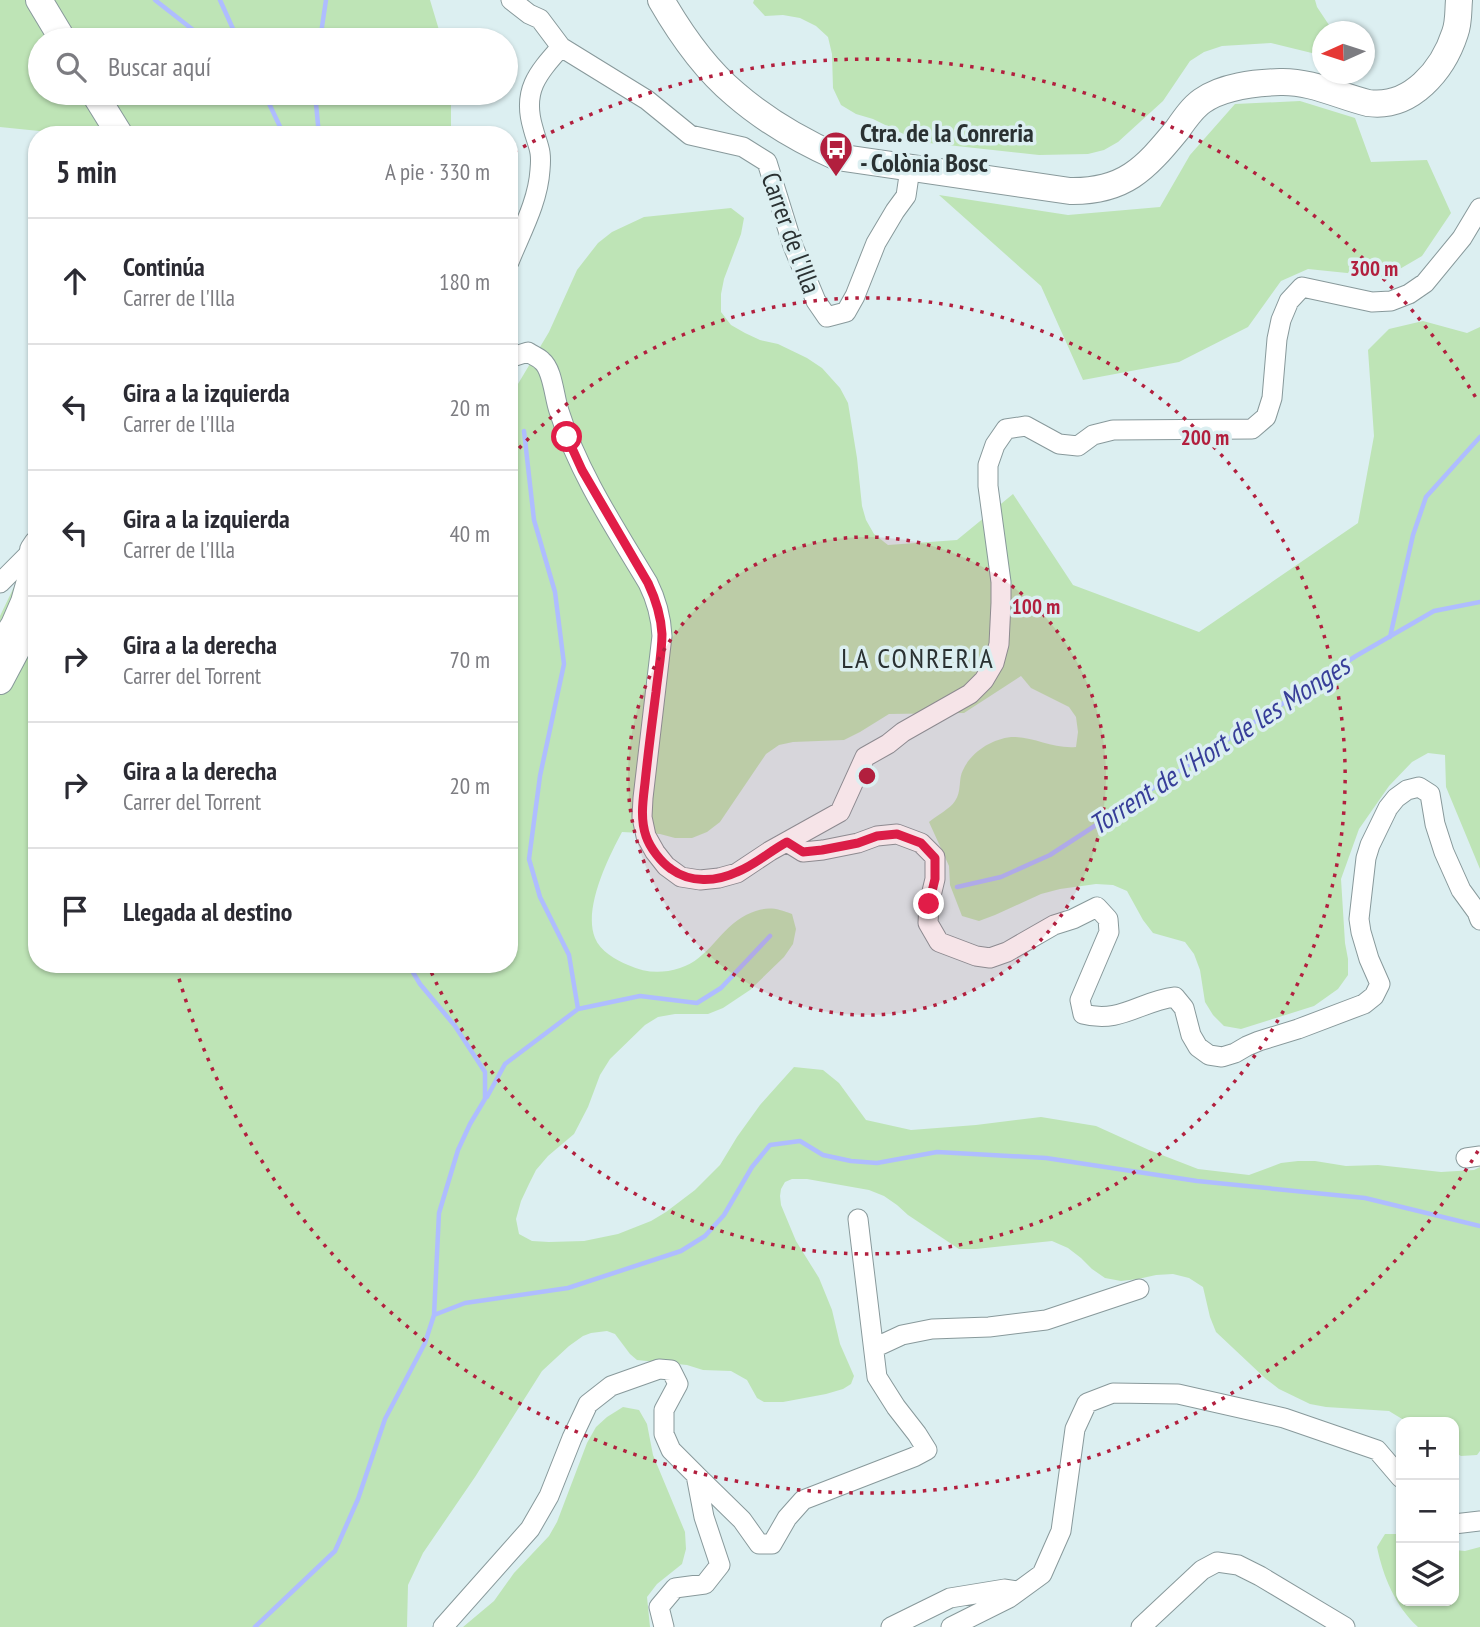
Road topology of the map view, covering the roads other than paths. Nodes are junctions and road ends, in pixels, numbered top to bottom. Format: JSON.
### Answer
{"nodes":[{"id":1,"x":39,"y":0,"type":"edge"},
{"id":2,"x":511,"y":0,"type":"edge"},
{"id":3,"x":661,"y":0,"type":"edge"},
{"id":4,"x":1459,"y":0,"type":"edge"},
{"id":5,"x":56,"y":28,"type":"edge"},
{"id":6,"x":561,"y":47,"type":"junction"},
{"id":7,"x":101,"y":105,"type":"edge"},
{"id":8,"x":114,"y":126,"type":"edge"},
{"id":9,"x":910,"y":169,"type":"junction"},
{"id":10,"x":1480,"y":208,"type":"edge"},
{"id":11,"x":518,"y":240,"type":"edge"},
{"id":12,"x":518,"y":355,"type":"edge"},
{"id":13,"x":28,"y":565,"type":"edge"},
{"id":14,"x":28,"y":568,"type":"edge"},
{"id":15,"x":0,"y":583,"type":"edge"},
{"id":16,"x":28,"y":587,"type":"edge"},
{"id":17,"x":0,"y":599,"type":"edge"},
{"id":18,"x":28,"y":628,"type":"edge"},
{"id":19,"x":0,"y":647,"type":"edge"},
{"id":20,"x":28,"y":658,"type":"edge"},
{"id":21,"x":0,"y":681,"type":"edge"},
{"id":22,"x":0,"y":700,"type":"edge"},
{"id":23,"x":787,"y":842,"type":"junction"},
{"id":24,"x":1480,"y":920,"type":"edge"},
{"id":25,"x":858,"y":1219,"type":"dead end"},
{"id":26,"x":1139,"y":1289,"type":"dead end"},
{"id":27,"x":874,"y":1348,"type":"junction"},
{"id":28,"x":1396,"y":1472,"type":"edge"},
{"id":29,"x":696,"y":1475,"type":"junction"},
{"id":30,"x":1480,"y":1521,"type":"edge"},
{"id":31,"x":1459,"y":1523,"type":"edge"},
{"id":32,"x":1018,"y":1591,"type":"junction"},
{"id":33,"x":443,"y":1627,"type":"edge"},
{"id":34,"x":664,"y":1627,"type":"edge"},
{"id":35,"x":891,"y":1627,"type":"edge"},
{"id":36,"x":951,"y":1627,"type":"edge"},
{"id":37,"x":1141,"y":1627,"type":"edge"},
{"id":38,"x":1345,"y":1627,"type":"edge"}],
"edges":[{"from":1,"to":5,"type":"street"},
{"from":2,"to":6,"type":"street","name":"Carrer de l'Illa"},
{"from":3,"to":9,"type":"street"},
{"from":4,"to":9,"type":"street"},
{"from":6,"to":9,"type":"street","name":"Carrer de l'Illa"},
{"from":6,"to":11,"type":"street"},
{"from":7,"to":8,"type":"street"},
{"from":10,"to":23,"type":"street"},
{"from":12,"to":23,"type":"street"},
{"from":13,"to":15,"type":"street"},
{"from":14,"to":17,"type":"street"},
{"from":16,"to":19,"type":"street"},
{"from":18,"to":21,"type":"street"},
{"from":20,"to":22,"type":"street"},
{"from":23,"to":24,"type":"street"},
{"from":25,"to":27,"type":"street"},
{"from":26,"to":27,"type":"street"},
{"from":27,"to":29,"type":"street"},
{"from":28,"to":32,"type":"street"},
{"from":29,"to":33,"type":"street"},
{"from":29,"to":34,"type":"street"},
{"from":30,"to":31,"type":"street"},
{"from":32,"to":35,"type":"street"},
{"from":32,"to":36,"type":"street"},
{"from":37,"to":38,"type":"street"}]}
